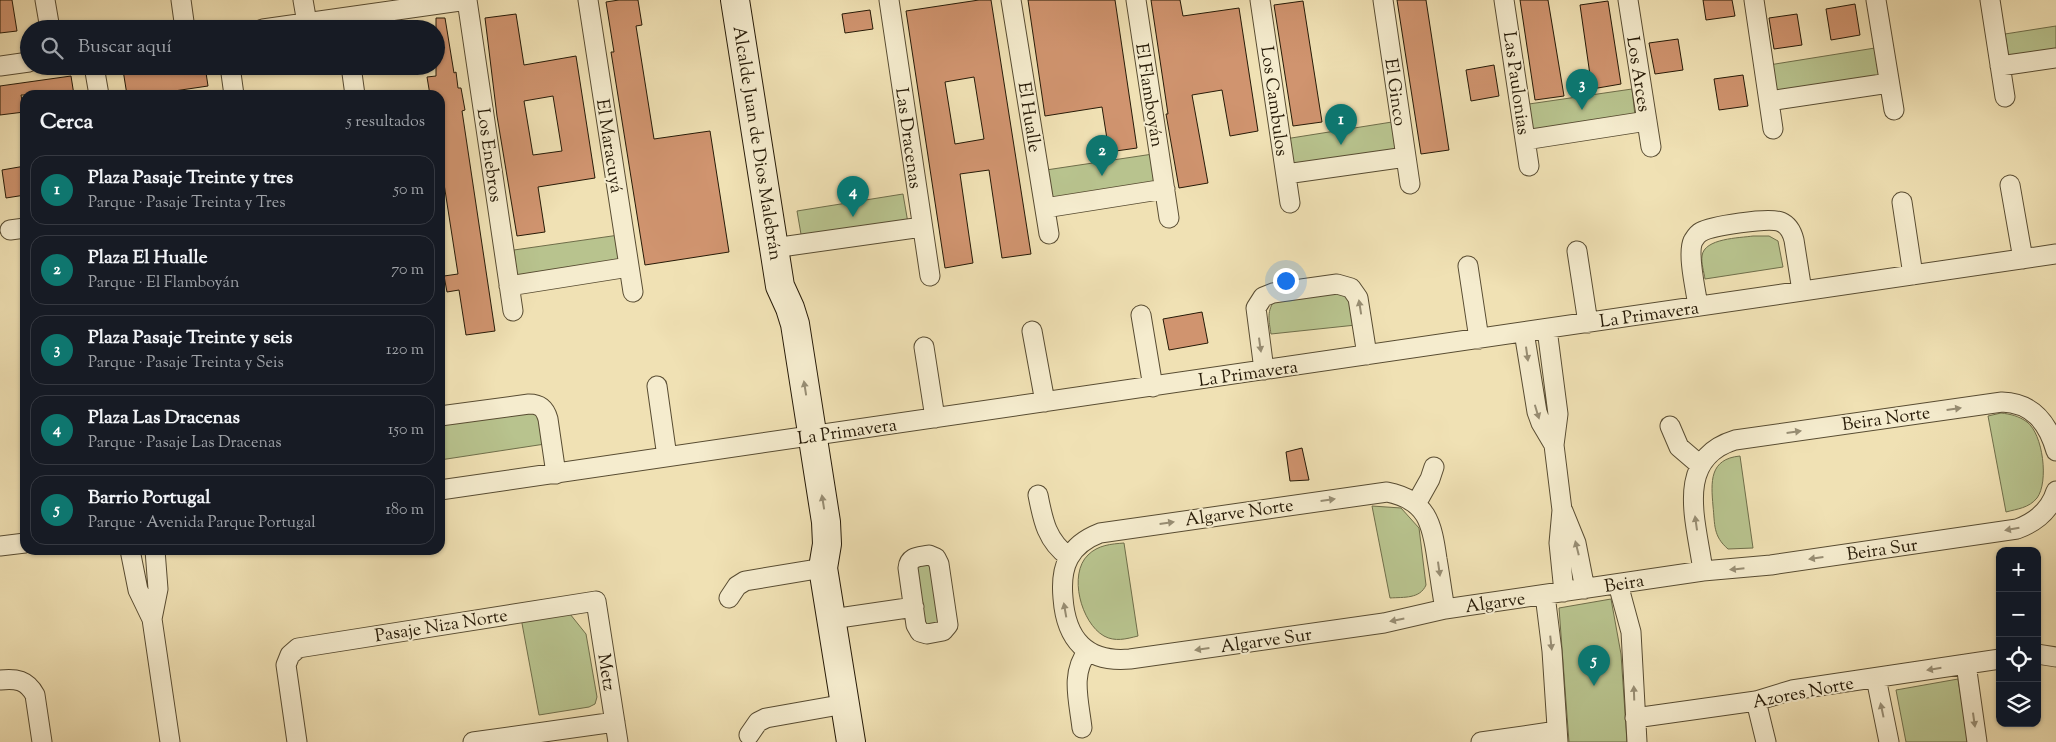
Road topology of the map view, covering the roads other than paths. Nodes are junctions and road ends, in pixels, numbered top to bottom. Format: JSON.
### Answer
{"nodes":[{"id":1,"x":45,"y":0,"type":"edge"},
{"id":2,"x":181,"y":0,"type":"edge"},
{"id":3,"x":303,"y":0,"type":"edge"},
{"id":4,"x":467,"y":0,"type":"edge"},
{"id":5,"x":588,"y":0,"type":"edge"},
{"id":6,"x":736,"y":0,"type":"edge"},
{"id":7,"x":889,"y":0,"type":"edge"},
{"id":8,"x":1011,"y":0,"type":"edge"},
{"id":9,"x":1136,"y":0,"type":"edge"},
{"id":10,"x":1260,"y":0,"type":"edge"},
{"id":11,"x":1383,"y":0,"type":"edge"},
{"id":12,"x":1504,"y":0,"type":"edge"},
{"id":13,"x":1628,"y":0,"type":"edge"},
{"id":14,"x":1754,"y":0,"type":"edge"},
{"id":15,"x":1876,"y":0,"type":"edge"},
{"id":16,"x":1990,"y":0,"type":"edge"},
{"id":17,"x":426,"y":3,"type":"edge"},
{"id":18,"x":48,"y":20,"type":"edge"},
{"id":19,"x":184,"y":20,"type":"edge"},
{"id":20,"x":307,"y":20,"type":"edge"},
{"id":21,"x":356,"y":20,"type":"edge"},
{"id":22,"x":2056,"y":58,"type":"edge"},
{"id":23,"x":20,"y":63,"type":"edge"},
{"id":24,"x":0,"y":66,"type":"edge"},
{"id":25,"x":2000,"y":66,"type":"junction"},
{"id":26,"x":96,"y":75,"type":"edge"},
{"id":27,"x":231,"y":75,"type":"edge"},
{"id":28,"x":353,"y":75,"type":"edge"},
{"id":29,"x":1890,"y":83,"type":"junction"},
{"id":30,"x":98,"y":90,"type":"edge"},
{"id":31,"x":233,"y":90,"type":"edge"},
{"id":32,"x":355,"y":90,"type":"edge"},
{"id":33,"x":2004,"y":97,"type":"dead end"},
{"id":34,"x":1769,"y":101,"type":"junction"},
{"id":35,"x":1894,"y":110,"type":"dead end"},
{"id":36,"x":1647,"y":121,"type":"junction"},
{"id":37,"x":1773,"y":129,"type":"dead end"},
{"id":38,"x":1525,"y":140,"type":"junction"},
{"id":39,"x":1651,"y":147,"type":"dead end"},
{"id":40,"x":1406,"y":157,"type":"junction"},
{"id":41,"x":1529,"y":166,"type":"dead end"},
{"id":42,"x":1286,"y":174,"type":"junction"},
{"id":43,"x":1410,"y":184,"type":"dead end"},
{"id":44,"x":2010,"y":185,"type":"dead end"},
{"id":45,"x":1165,"y":189,"type":"junction"},
{"id":46,"x":1902,"y":202,"type":"dead end"},
{"id":47,"x":1290,"y":203,"type":"dead end"},
{"id":48,"x":1045,"y":208,"type":"junction"},
{"id":49,"x":1169,"y":218,"type":"dead end"},
{"id":50,"x":922,"y":227,"type":"junction"},
{"id":51,"x":1049,"y":234,"type":"dead end"},
{"id":52,"x":774,"y":248,"type":"junction"},
{"id":53,"x":1577,"y":251,"type":"dead end"},
{"id":54,"x":2056,"y":254,"type":"edge"},
{"id":55,"x":2023,"y":259,"type":"junction"},
{"id":56,"x":1468,"y":266,"type":"dead end"},
{"id":57,"x":629,"y":268,"type":"junction"},
{"id":58,"x":1914,"y":275,"type":"junction"},
{"id":59,"x":930,"y":276,"type":"dead end"},
{"id":60,"x":509,"y":286,"type":"junction"},
{"id":61,"x":1802,"y":291,"type":"junction"},
{"id":62,"x":633,"y":292,"type":"dead end"},
{"id":63,"x":1698,"y":306,"type":"junction"},
{"id":64,"x":513,"y":311,"type":"dead end"},
{"id":65,"x":1141,"y":315,"type":"dead end"},
{"id":66,"x":1588,"y":322,"type":"junction"},
{"id":67,"x":1547,"y":329,"type":"junction"},
{"id":68,"x":1032,"y":331,"type":"dead end"},
{"id":69,"x":1524,"y":332,"type":"junction"},
{"id":70,"x":1479,"y":339,"type":"junction"},
{"id":71,"x":924,"y":347,"type":"dead end"},
{"id":72,"x":1367,"y":355,"type":"junction"},
{"id":73,"x":1264,"y":370,"type":"junction"},
{"id":74,"x":657,"y":386,"type":"dead end"},
{"id":75,"x":1153,"y":387,"type":"junction"},
{"id":76,"x":1045,"y":402,"type":"junction"},
{"id":77,"x":445,"y":415,"type":"edge"},
{"id":78,"x":935,"y":418,"type":"junction"},
{"id":79,"x":1670,"y":426,"type":"dead end"},
{"id":80,"x":803,"y":438,"type":"junction"},
{"id":81,"x":1554,"y":445,"type":"junction"},
{"id":82,"x":2056,"y":451,"type":"edge"},
{"id":83,"x":668,"y":457,"type":"junction"},
{"id":84,"x":1700,"y":465,"type":"junction"},
{"id":85,"x":1434,"y":467,"type":"dead end"},
{"id":86,"x":556,"y":474,"type":"junction"},
{"id":87,"x":445,"y":489,"type":"edge"},
{"id":88,"x":1038,"y":495,"type":"dead end"},
{"id":89,"x":2054,"y":501,"type":"edge"},
{"id":90,"x":1416,"y":504,"type":"junction"},
{"id":91,"x":1562,"y":510,"type":"junction"},
{"id":92,"x":20,"y":544,"type":"edge"},
{"id":93,"x":0,"y":546,"type":"edge"},
{"id":94,"x":131,"y":555,"type":"edge"},
{"id":95,"x":155,"y":555,"type":"edge"},
{"id":96,"x":1069,"y":557,"type":"junction"},
{"id":97,"x":824,"y":568,"type":"junction"},
{"id":98,"x":1703,"y":571,"type":"junction"},
{"id":99,"x":1618,"y":584,"type":"junction"},
{"id":100,"x":1585,"y":589,"type":"junction"},
{"id":101,"x":1564,"y":592,"type":"junction"},
{"id":102,"x":1545,"y":595,"type":"junction"},
{"id":103,"x":729,"y":598,"type":"dead end"},
{"id":104,"x":596,"y":601,"type":"joint"},
{"id":105,"x":914,"y":607,"type":"dead end"},
{"id":106,"x":1445,"y":609,"type":"junction"},
{"id":107,"x":152,"y":619,"type":"junction"},
{"id":108,"x":832,"y":619,"type":"junction"},
{"id":109,"x":1088,"y":651,"type":"junction"},
{"id":110,"x":2041,"y":655,"type":"edge"},
{"id":111,"x":2056,"y":657,"type":"edge"},
{"id":112,"x":1996,"y":660,"type":"edge"},
{"id":113,"x":1966,"y":664,"type":"junction"},
{"id":114,"x":1876,"y":678,"type":"junction"},
{"id":115,"x":0,"y":680,"type":"edge"},
{"id":116,"x":1756,"y":701,"type":"junction"},
{"id":117,"x":845,"y":704,"type":"junction"},
{"id":118,"x":1635,"y":718,"type":"junction"},
{"id":119,"x":615,"y":722,"type":"junction"},
{"id":120,"x":1082,"y":728,"type":"dead end"},
{"id":121,"x":748,"y":735,"type":"dead end"},
{"id":122,"x":1557,"y":736,"type":"edge"},
{"id":123,"x":42,"y":742,"type":"edge"},
{"id":124,"x":170,"y":742,"type":"edge"},
{"id":125,"x":297,"y":742,"type":"edge"},
{"id":126,"x":472,"y":742,"type":"edge"},
{"id":127,"x":618,"y":742,"type":"edge"},
{"id":128,"x":851,"y":742,"type":"edge"},
{"id":129,"x":1482,"y":742,"type":"edge"},
{"id":130,"x":1638,"y":742,"type":"edge"},
{"id":131,"x":1766,"y":742,"type":"edge"},
{"id":132,"x":1889,"y":742,"type":"edge"},
{"id":133,"x":1977,"y":742,"type":"edge"}],
"edges":[{"from":1,"to":18,"type":"street"},
{"from":2,"to":19,"type":"street"},
{"from":3,"to":20,"type":"street"},
{"from":4,"to":17,"type":"street"},
{"from":4,"to":60,"type":"street","name":"Los Enebros"},
{"from":5,"to":57,"type":"street","name":"El Maracuyá"},
{"from":6,"to":52,"type":"street","name":"Alcalde Juan de Dios Malebrán"},
{"from":7,"to":50,"type":"street","name":"Las Dracenas"},
{"from":8,"to":48,"type":"street","name":"El Hualle"},
{"from":9,"to":45,"type":"street","name":"El Flamboyán"},
{"from":10,"to":42,"type":"street","name":"Los Cambulos"},
{"from":11,"to":40,"type":"street","name":"El Ginco"},
{"from":12,"to":38,"type":"street","name":"Las Paulonias"},
{"from":13,"to":36,"type":"street","name":"Los Arces"},
{"from":14,"to":34,"type":"street"},
{"from":15,"to":29,"type":"street"},
{"from":16,"to":25,"type":"street"},
{"from":17,"to":21,"type":"street"},
{"from":22,"to":25,"type":"street"},
{"from":23,"to":24,"type":"street"},
{"from":25,"to":33,"type":"street"},
{"from":26,"to":30,"type":"street"},
{"from":27,"to":31,"type":"street"},
{"from":28,"to":32,"type":"street"},
{"from":29,"to":34,"type":"street"},
{"from":29,"to":35,"type":"street"},
{"from":34,"to":37,"type":"street"},
{"from":36,"to":38,"type":"street"},
{"from":36,"to":39,"type":"street","name":"Los Arces"},
{"from":38,"to":41,"type":"street","name":"Las Paulonias"},
{"from":40,"to":42,"type":"street"},
{"from":40,"to":43,"type":"street","name":"El Ginco"},
{"from":42,"to":47,"type":"street","name":"Los Cambulos"},
{"from":44,"to":55,"type":"street"},
{"from":45,"to":48,"type":"street"},
{"from":45,"to":49,"type":"street","name":"El Flamboyán"},
{"from":46,"to":58,"type":"street"},
{"from":48,"to":51,"type":"street","name":"El Hualle"},
{"from":50,"to":52,"type":"street"},
{"from":50,"to":59,"type":"street","name":"Las Dracenas"},
{"from":52,"to":80,"type":"street","name":"Alcalde Juan de Dios Malebrán"},
{"from":53,"to":66,"type":"street"},
{"from":54,"to":55,"type":"street","name":"La Primavera"},
{"from":55,"to":58,"type":"street","name":"La Primavera"},
{"from":56,"to":70,"type":"street"},
{"from":57,"to":60,"type":"street"},
{"from":57,"to":62,"type":"street","name":"El Maracuyá"},
{"from":58,"to":61,"type":"street","name":"La Primavera"},
{"from":60,"to":64,"type":"street","name":"Los Enebros"},
{"from":61,"to":63,"type":"street","name":"La Primavera"},
{"from":61,"to":63,"type":"street"},
{"from":63,"to":66,"type":"street","name":"La Primavera"},
{"from":65,"to":75,"type":"street"},
{"from":66,"to":67,"type":"street","name":"La Primavera"},
{"from":67,"to":69,"type":"street","name":"La Primavera"},
{"from":67,"to":81,"type":"street"},
{"from":68,"to":76,"type":"street"},
{"from":69,"to":70,"type":"street","name":"La Primavera"},
{"from":69,"to":81,"type":"street","one_way":true},
{"from":70,"to":72,"type":"street","name":"La Primavera"},
{"from":71,"to":78,"type":"street"},
{"from":72,"to":73,"type":"street","name":"La Primavera"},
{"from":72,"to":73,"type":"street","one_way":true},
{"from":73,"to":75,"type":"street","name":"La Primavera"},
{"from":74,"to":83,"type":"street"},
{"from":75,"to":76,"type":"street","name":"La Primavera"},
{"from":76,"to":78,"type":"street","name":"La Primavera"},
{"from":77,"to":86,"type":"street"},
{"from":78,"to":80,"type":"street","name":"La Primavera"},
{"from":79,"to":84,"type":"street"},
{"from":80,"to":83,"type":"street","name":"La Primavera"},
{"from":80,"to":97,"type":"street","name":"Alcalde Juan de Dios Malebrán"},
{"from":81,"to":91,"type":"street"},
{"from":84,"to":82,"type":"street","name":"Beira Norte","one_way":true},
{"from":83,"to":86,"type":"street","name":"La Primavera"},
{"from":98,"to":84,"type":"street","name":"Beira Norte","one_way":true},
{"from":85,"to":90,"type":"street"},
{"from":86,"to":87,"type":"street","name":"La Primavera"},
{"from":88,"to":96,"type":"street"},
{"from":89,"to":98,"type":"street","name":"Beira Sur","one_way":true},
{"from":96,"to":90,"type":"street","name":"Algarve Norte","one_way":true},
{"from":90,"to":106,"type":"street","name":"Algarve Norte","one_way":true},
{"from":100,"to":91,"type":"street","one_way":true},
{"from":91,"to":101,"type":"street"},
{"from":92,"to":93,"type":"street"},
{"from":94,"to":107,"type":"street"},
{"from":95,"to":107,"type":"street"},
{"from":109,"to":96,"type":"street","name":"Algarve Norte","one_way":true},
{"from":97,"to":103,"type":"street"},
{"from":97,"to":108,"type":"street","name":"Alcalde Juan de Dios Malebrán"},
{"from":98,"to":99,"type":"street","name":"Beira"},
{"from":99,"to":100,"type":"street","name":"Beira"},
{"from":118,"to":99,"type":"street","one_way":true},
{"from":100,"to":101,"type":"street","name":"Beira"},
{"from":101,"to":102,"type":"street","name":"Beira"},
{"from":102,"to":106,"type":"street","name":"Algarve"},
{"from":102,"to":122,"type":"street","one_way":true},
{"from":104,"to":119,"type":"street","name":"Metz"},
{"from":104,"to":125,"type":"street","name":"Pasaje Niza Norte"},
{"from":105,"to":108,"type":"street"},
{"from":106,"to":109,"type":"street","name":"Algarve Sur","one_way":true},
{"from":107,"to":124,"type":"street"},
{"from":108,"to":117,"type":"street","name":"Alcalde Juan de Dios Malebrán"},
{"from":109,"to":120,"type":"street"},
{"from":110,"to":111,"type":"street"},
{"from":112,"to":113,"type":"street","name":"Azores Norte"},
{"from":113,"to":114,"type":"street","name":"Azores Norte","one_way":true},
{"from":113,"to":133,"type":"street","one_way":true},
{"from":114,"to":116,"type":"street","name":"Azores Norte"},
{"from":132,"to":114,"type":"street","one_way":true},
{"from":115,"to":123,"type":"street"},
{"from":116,"to":118,"type":"street","name":"Azores Norte"},
{"from":116,"to":131,"type":"street"},
{"from":117,"to":121,"type":"street"},
{"from":117,"to":128,"type":"street","name":"Alcalde Juan de Dios Malebrán"},
{"from":118,"to":130,"type":"street"},
{"from":119,"to":126,"type":"street"},
{"from":119,"to":127,"type":"street","name":"Metz"},
{"from":122,"to":129,"type":"street"}]}
